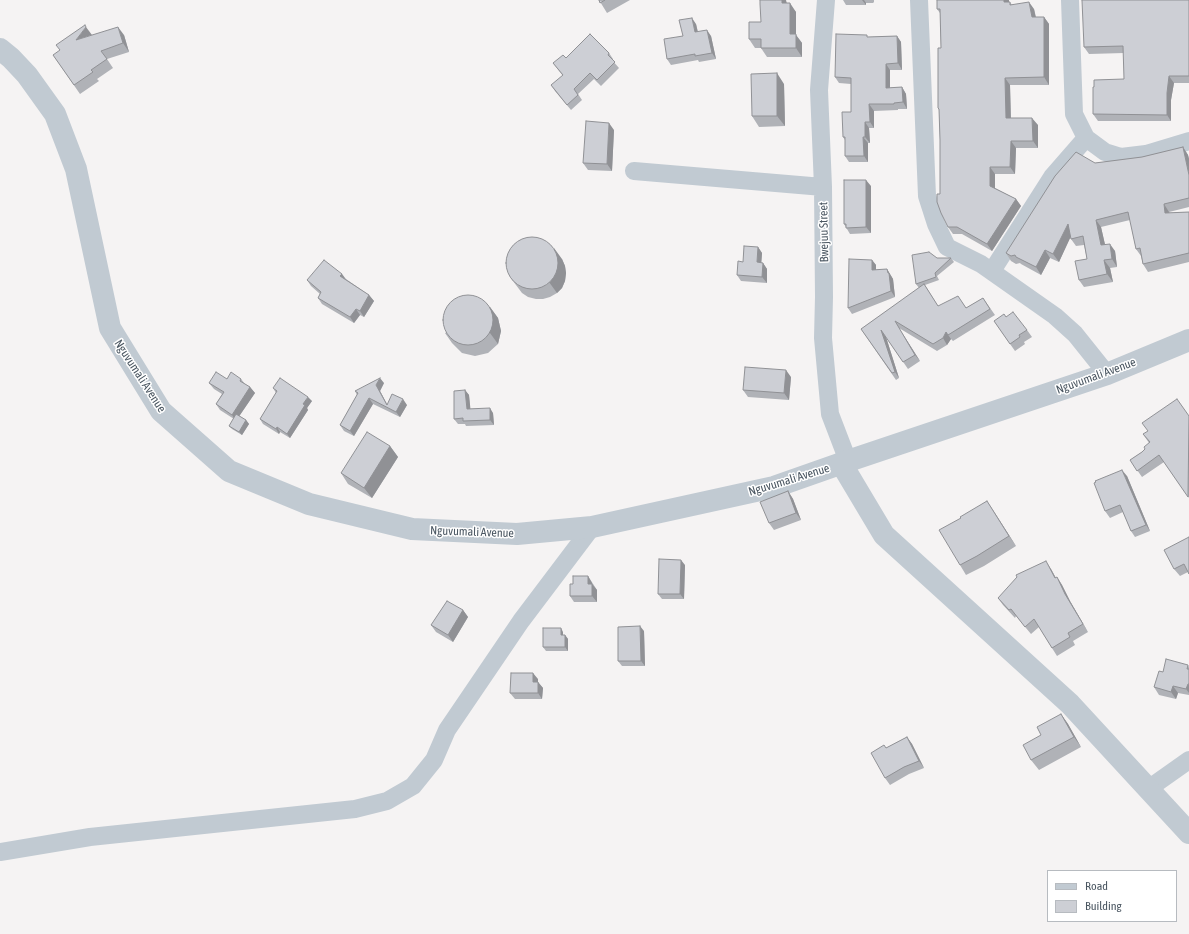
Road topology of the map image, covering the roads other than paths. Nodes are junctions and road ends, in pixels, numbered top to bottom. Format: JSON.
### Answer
{"nodes":[{"id":1,"x":826,"y":0,"type":"edge"},
{"id":2,"x":919,"y":0,"type":"edge"},
{"id":3,"x":1070,"y":0,"type":"edge"},
{"id":4,"x":0,"y":49,"type":"edge"},
{"id":5,"x":1086,"y":138,"type":"junction"},
{"id":6,"x":1189,"y":141,"type":"edge"},
{"id":7,"x":634,"y":171,"type":"dead end"},
{"id":8,"x":823,"y":187,"type":"junction"},
{"id":9,"x":992,"y":271,"type":"junction"},
{"id":10,"x":1189,"y":340,"type":"edge"},
{"id":11,"x":1106,"y":374,"type":"junction"},
{"id":12,"x":845,"y":462,"type":"junction"},
{"id":13,"x":592,"y":527,"type":"junction"},
{"id":14,"x":1189,"y":760,"type":"edge"},
{"id":15,"x":1148,"y":788,"type":"junction"},
{"id":16,"x":1189,"y":833,"type":"edge"},
{"id":17,"x":0,"y":852,"type":"edge"}],
"edges":[{"from":1,"to":8,"type":"street","name":"Bwejuu Street"},
{"from":2,"to":9,"type":"street"},
{"from":3,"to":5,"type":"street"},
{"from":4,"to":13,"type":"street","name":"Nguvumali Avenue"},
{"from":5,"to":6,"type":"street"},
{"from":5,"to":9,"type":"street"},
{"from":7,"to":8,"type":"street"},
{"from":8,"to":12,"type":"street","name":"Bwejuu Street"},
{"from":9,"to":11,"type":"street"},
{"from":10,"to":11,"type":"street","name":"Nguvumali Avenue"},
{"from":11,"to":12,"type":"street","name":"Nguvumali Avenue"},
{"from":12,"to":13,"type":"street","name":"Nguvumali Avenue"},
{"from":12,"to":15,"type":"street"},
{"from":13,"to":17,"type":"street"},
{"from":14,"to":15,"type":"street"},
{"from":15,"to":16,"type":"street"}]}
